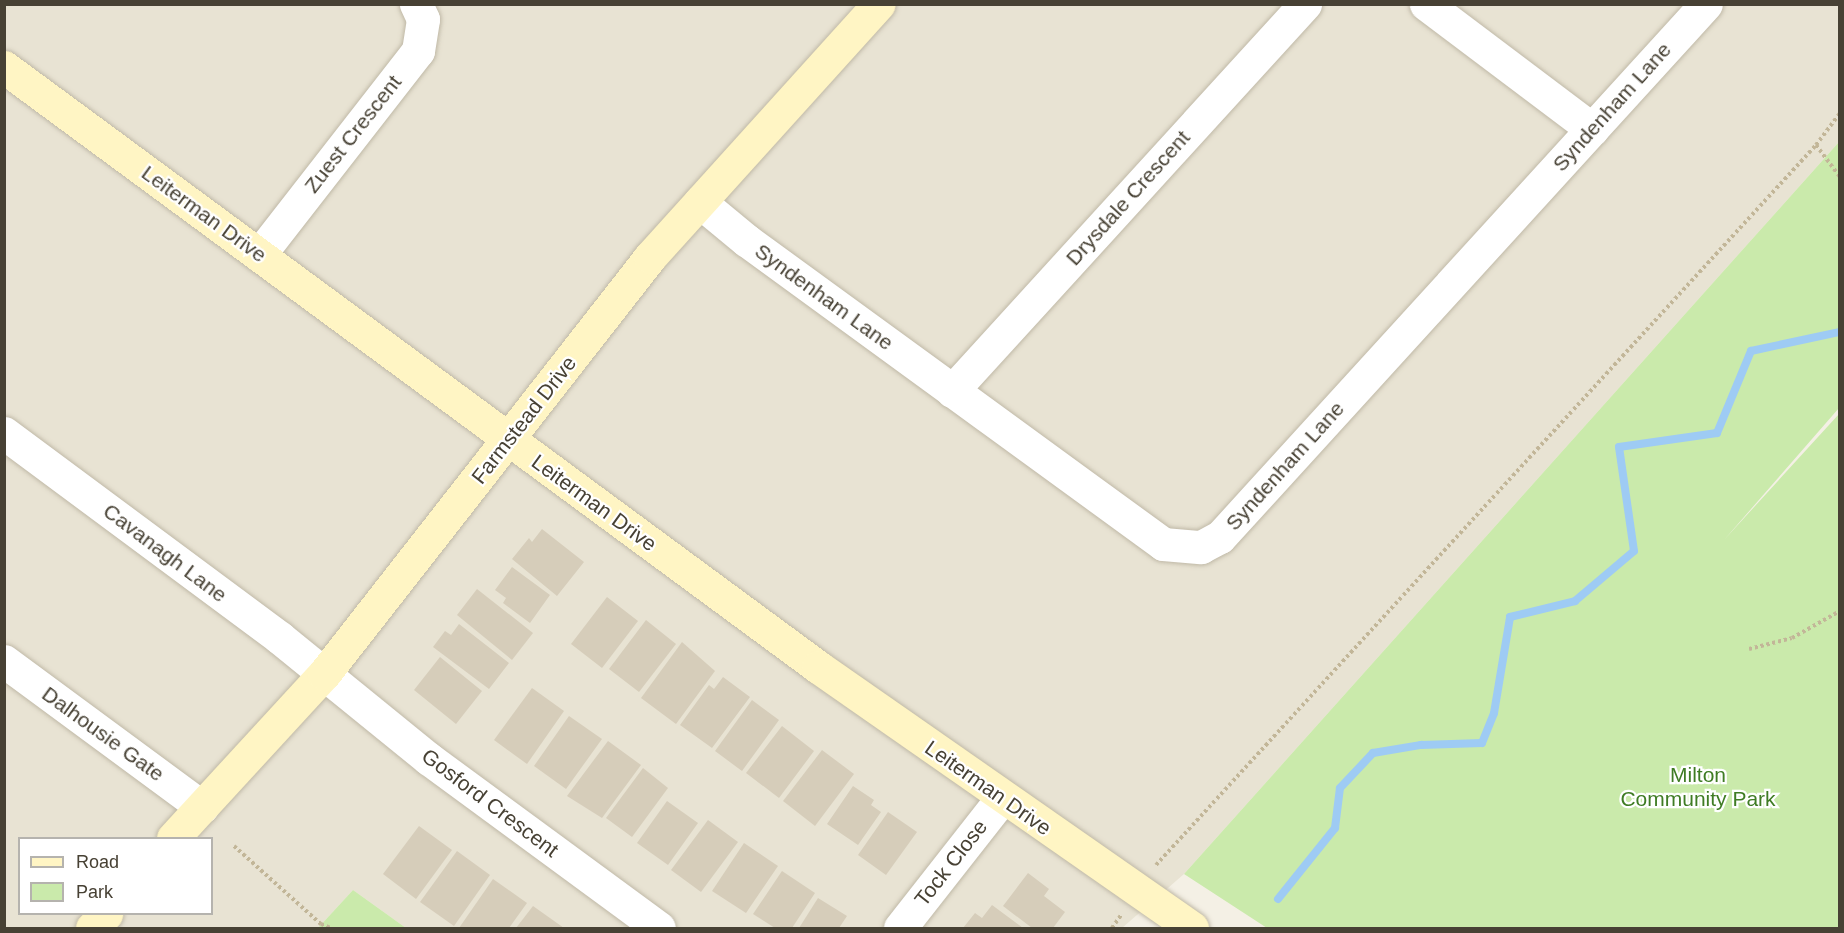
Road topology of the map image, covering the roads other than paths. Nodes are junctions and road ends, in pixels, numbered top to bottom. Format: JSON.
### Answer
{"nodes":[{"id":1,"x":416,"y":4,"type":"edge"},
{"id":2,"x":879,"y":4,"type":"edge"},
{"id":3,"x":1305,"y":4,"type":"edge"},
{"id":4,"x":1426,"y":4,"type":"edge"},
{"id":5,"x":1706,"y":4,"type":"edge"},
{"id":6,"x":4,"y":67,"type":"edge"},
{"id":7,"x":1592,"y":129,"type":"junction"},
{"id":8,"x":700,"y":201,"type":"junction"},
{"id":9,"x":259,"y":255,"type":"junction"},
{"id":10,"x":952,"y":391,"type":"junction"},
{"id":11,"x":4,"y":433,"type":"edge"},
{"id":12,"x":508,"y":440,"type":"junction"},
{"id":13,"x":4,"y":661,"type":"edge"},
{"id":14,"x":324,"y":674,"type":"junction"},
{"id":15,"x":1001,"y":799,"type":"junction"},
{"id":16,"x":202,"y":807,"type":"junction"},
{"id":17,"x":174,"y":837,"type":"edge"},
{"id":18,"x":105,"y":915,"type":"edge"},
{"id":19,"x":92,"y":928,"type":"edge"},
{"id":20,"x":659,"y":928,"type":"edge"},
{"id":21,"x":900,"y":928,"type":"edge"},
{"id":22,"x":1192,"y":928,"type":"edge"}],
"edges":[{"from":1,"to":9,"type":"street","name":"Zuest Crescent"},
{"from":2,"to":8,"type":"street","name":"Farmstead Drive"},
{"from":3,"to":10,"type":"street","name":"Drysdale Crescent"},
{"from":4,"to":7,"type":"street"},
{"from":5,"to":7,"type":"street","name":"Syndenham Lane"},
{"from":6,"to":9,"type":"street","name":"Leiterman Drive"},
{"from":7,"to":10,"type":"street","name":"Syndenham Lane"},
{"from":8,"to":10,"type":"street","name":"Syndenham Lane"},
{"from":8,"to":12,"type":"street","name":"Farmstead Drive"},
{"from":9,"to":12,"type":"street","name":"Leiterman Drive"},
{"from":11,"to":14,"type":"street","name":"Cavanagh Lane"},
{"from":12,"to":14,"type":"street","name":"Farmstead Drive"},
{"from":12,"to":15,"type":"street","name":"Leiterman Drive"},
{"from":13,"to":16,"type":"street","name":"Dalhousie Gate"},
{"from":14,"to":16,"type":"street","name":"Farmstead Drive"},
{"from":14,"to":20,"type":"street","name":"Gosford Crescent"},
{"from":15,"to":21,"type":"street","name":"Tock Close"},
{"from":15,"to":22,"type":"street","name":"Leiterman Drive"},
{"from":16,"to":17,"type":"street","name":"Farmstead Drive"},
{"from":18,"to":19,"type":"street"}]}
